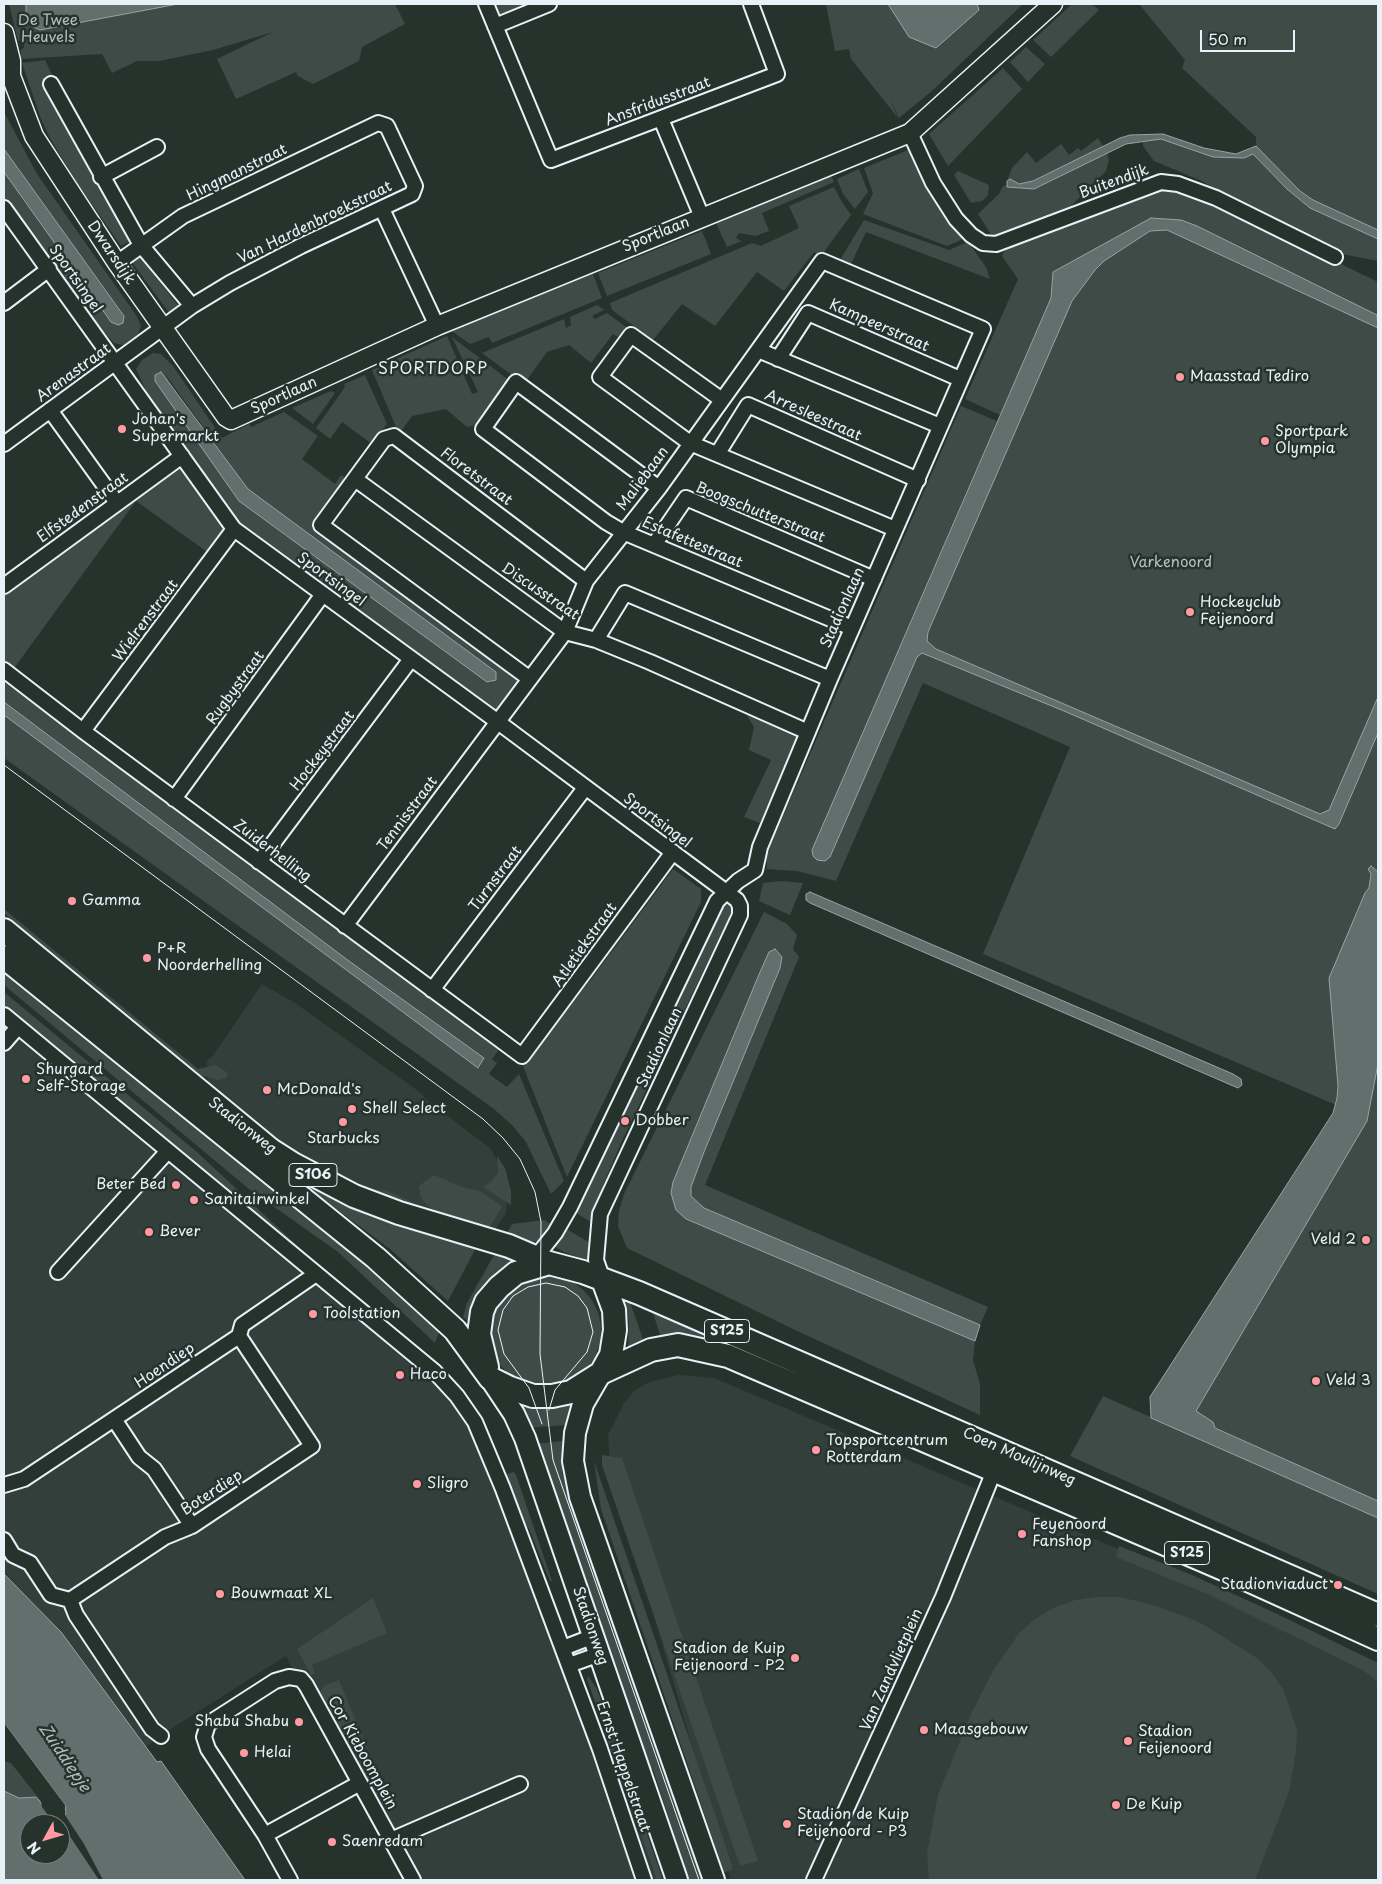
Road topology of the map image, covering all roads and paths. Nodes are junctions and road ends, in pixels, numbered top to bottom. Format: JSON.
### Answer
{"nodes":[{"id":1,"x":486,"y":4,"type":"edge"},
{"id":2,"x":550,"y":4,"type":"edge"},
{"id":3,"x":751,"y":4,"type":"edge"},
{"id":4,"x":1053,"y":4,"type":"edge"},
{"id":5,"x":495,"y":26,"type":"junction"},
{"id":6,"x":4,"y":33,"type":"edge"},
{"id":7,"x":7,"y":72,"type":"edge"},
{"id":8,"x":52,"y":84,"type":"dead end"},
{"id":9,"x":661,"y":120,"type":"junction"},
{"id":10,"x":378,"y":124,"type":"joint"},
{"id":11,"x":910,"y":133,"type":"junction"},
{"id":12,"x":157,"y":147,"type":"dead end"},
{"id":13,"x":101,"y":177,"type":"junction"},
{"id":14,"x":4,"y":208,"type":"edge"},
{"id":15,"x":382,"y":209,"type":"junction"},
{"id":16,"x":702,"y":217,"type":"junction"},
{"id":17,"x":141,"y":245,"type":"junction"},
{"id":18,"x":1336,"y":257,"type":"dead end"},
{"id":19,"x":822,"y":261,"type":"joint"},
{"id":20,"x":117,"y":263,"type":"junction"},
{"id":21,"x":49,"y":270,"type":"junction"},
{"id":22,"x":4,"y":303,"type":"edge"},
{"id":23,"x":192,"y":306,"type":"junction"},
{"id":24,"x":437,"y":326,"type":"junction"},
{"id":25,"x":163,"y":328,"type":"junction"},
{"id":26,"x":758,"y":350,"type":"junction"},
{"id":27,"x":778,"y":359,"type":"junction"},
{"id":28,"x":115,"y":364,"type":"junction"},
{"id":29,"x":960,"y":379,"type":"junction"},
{"id":30,"x":722,"y":400,"type":"junction"},
{"id":31,"x":50,"y":410,"type":"junction"},
{"id":32,"x":228,"y":420,"type":"joint"},
{"id":33,"x":940,"y":426,"type":"junction"},
{"id":34,"x":690,"y":443,"type":"junction"},
{"id":35,"x":4,"y":444,"type":"edge"},
{"id":36,"x":718,"y":453,"type":"junction"},
{"id":37,"x":182,"y":456,"type":"junction"},
{"id":38,"x":355,"y":479,"type":"junction"},
{"id":39,"x":918,"y":480,"type":"junction"},
{"id":40,"x":659,"y":488,"type":"junction"},
{"id":41,"x":117,"y":503,"type":"junction"},
{"id":42,"x":234,"y":529,"type":"junction"},
{"id":43,"x":896,"y":529,"type":"junction"},
{"id":44,"x":623,"y":532,"type":"junction"},
{"id":45,"x":654,"y":545,"type":"junction"},
{"id":46,"x":874,"y":579,"type":"junction"},
{"id":47,"x":586,"y":580,"type":"junction"},
{"id":48,"x":4,"y":586,"type":"edge"},
{"id":49,"x":323,"y":594,"type":"junction"},
{"id":50,"x":852,"y":628,"type":"junction"},
{"id":51,"x":565,"y":632,"type":"junction"},
{"id":52,"x":596,"y":640,"type":"junction"},
{"id":53,"x":412,"y":659,"type":"junction"},
{"id":54,"x":4,"y":670,"type":"edge"},
{"id":55,"x":530,"y":679,"type":"junction"},
{"id":56,"x":830,"y":679,"type":"junction"},
{"id":57,"x":498,"y":722,"type":"junction"},
{"id":58,"x":83,"y":731,"type":"junction"},
{"id":59,"x":808,"y":732,"type":"junction"},
{"id":60,"x":586,"y":788,"type":"junction"},
{"id":61,"x":174,"y":799,"type":"junction"},
{"id":62,"x":673,"y":852,"type":"junction"},
{"id":63,"x":259,"y":862,"type":"junction"},
{"id":64,"x":731,"y":897,"type":"junction"},
{"id":65,"x":345,"y":926,"type":"junction"},
{"id":66,"x":4,"y":930,"type":"edge"},
{"id":67,"x":4,"y":957,"type":"edge"},
{"id":68,"x":432,"y":990,"type":"junction"},
{"id":69,"x":4,"y":1015,"type":"edge"},
{"id":70,"x":18,"y":1027,"type":"junction"},
{"id":71,"x":4,"y":1043,"type":"edge"},
{"id":72,"x":522,"y":1056,"type":"joint"},
{"id":73,"x":168,"y":1151,"type":"junction"},
{"id":74,"x":537,"y":1256,"type":"junction"},
{"id":75,"x":58,"y":1272,"type":"dead end"},
{"id":76,"x":316,"y":1274,"type":"junction"},
{"id":77,"x":603,"y":1280,"type":"junction"},
{"id":78,"x":239,"y":1336,"type":"junction"},
{"id":79,"x":601,"y":1373,"type":"junction"},
{"id":80,"x":490,"y":1378,"type":"junction"},
{"id":81,"x":114,"y":1419,"type":"junction"},
{"id":82,"x":994,"y":1471,"type":"junction"},
{"id":83,"x":4,"y":1485,"type":"edge"},
{"id":84,"x":192,"y":1526,"type":"junction"},
{"id":85,"x":4,"y":1540,"type":"edge"},
{"id":86,"x":70,"y":1600,"type":"junction"},
{"id":87,"x":1378,"y":1615,"type":"edge"},
{"id":88,"x":1378,"y":1639,"type":"edge"},
{"id":89,"x":597,"y":1645,"type":"junction"},
{"id":90,"x":563,"y":1648,"type":"junction"},
{"id":91,"x":569,"y":1665,"type":"junction"},
{"id":92,"x":161,"y":1736,"type":"dead end"},
{"id":93,"x":360,"y":1783,"type":"junction"},
{"id":94,"x":520,"y":1784,"type":"dead end"},
{"id":95,"x":265,"y":1835,"type":"junction"},
{"id":96,"x":392,"y":1840,"type":"junction"},
{"id":97,"x":290,"y":1880,"type":"edge"},
{"id":98,"x":413,"y":1880,"type":"edge"},
{"id":99,"x":644,"y":1880,"type":"edge"},
{"id":100,"x":677,"y":1880,"type":"edge"},
{"id":101,"x":714,"y":1880,"type":"edge"},
{"id":102,"x":814,"y":1880,"type":"edge"}],
"edges":[{"from":1,"to":5,"type":"street"},
{"from":2,"to":5,"type":"street"},
{"from":3,"to":9,"type":"street","name":"Ansfridusstraat"},
{"from":4,"to":11,"type":"street","name":"Sportlaan"},
{"from":5,"to":9,"type":"street","name":"Ansfridusstraat"},
{"from":6,"to":7,"type":"street","name":"Dwarsdijk"},
{"from":7,"to":20,"type":"street","name":"Dwarsdijk"},
{"from":8,"to":13,"type":"street"},
{"from":9,"to":16,"type":"street"},
{"from":10,"to":15,"type":"street","name":"Van Hardenbroekstraat"},
{"from":10,"to":17,"type":"street","name":"Hingmanstraat"},
{"from":11,"to":16,"type":"street","name":"Sportlaan"},
{"from":11,"to":18,"type":"street","name":"Buitendijk"},
{"from":12,"to":13,"type":"street"},
{"from":13,"to":17,"type":"street"},
{"from":14,"to":21,"type":"street","name":"Sportsingel"},
{"from":15,"to":23,"type":"street","name":"Van Hardenbroekstraat"},
{"from":15,"to":24,"type":"street"},
{"from":16,"to":24,"type":"street","name":"Sportlaan"},
{"from":17,"to":20,"type":"street","name":"Hingmanstraat"},
{"from":17,"to":23,"type":"street"},
{"from":19,"to":26,"type":"street","name":"Maliebaan"},
{"from":19,"to":29,"type":"street","name":"Stadionlaan"},
{"from":20,"to":25,"type":"street","name":"Dwarsdijk"},
{"from":21,"to":22,"type":"street"},
{"from":21,"to":28,"type":"street","name":"Sportsingel"},
{"from":23,"to":25,"type":"street","name":"Van Hardenbroekstraat"},
{"from":24,"to":32,"type":"street","name":"Sportlaan"},
{"from":25,"to":28,"type":"street","name":"Arenastraat"},
{"from":25,"to":32,"type":"street","name":"Dwarsdijk"},
{"from":26,"to":27,"type":"street"},
{"from":26,"to":30,"type":"street","name":"Maliebaan"},
{"from":27,"to":29,"type":"street","name":"Kampeerstraat"},
{"from":27,"to":33,"type":"street"},
{"from":28,"to":31,"type":"street","name":"Arenastraat"},
{"from":28,"to":37,"type":"street","name":"Sportsingel"},
{"from":29,"to":33,"type":"street","name":"Stadionlaan"},
{"from":30,"to":34,"type":"street","name":"Maliebaan"},
{"from":30,"to":34,"type":"street"},
{"from":31,"to":35,"type":"street","name":"Arenastraat"},
{"from":31,"to":41,"type":"street"},
{"from":33,"to":39,"type":"street","name":"Stadionlaan"},
{"from":34,"to":36,"type":"street"},
{"from":34,"to":40,"type":"street","name":"Maliebaan"},
{"from":36,"to":39,"type":"street","name":"Arresleestraat"},
{"from":36,"to":43,"type":"street"},
{"from":37,"to":41,"type":"street","name":"Elfstedenstraat"},
{"from":37,"to":42,"type":"street","name":"Sportsingel"},
{"from":38,"to":47,"type":"street","name":"Floretstraat"},
{"from":38,"to":51,"type":"street","name":"Discusstraat"},
{"from":38,"to":55,"type":"street"},
{"from":39,"to":43,"type":"street","name":"Stadionlaan"},
{"from":40,"to":44,"type":"street","name":"Maliebaan"},
{"from":40,"to":44,"type":"street","name":"Estafettestraat"},
{"from":41,"to":48,"type":"street","name":"Elfstedenstraat"},
{"from":42,"to":49,"type":"street","name":"Sportsingel"},
{"from":42,"to":58,"type":"street","name":"Wielrenstraat"},
{"from":43,"to":46,"type":"street","name":"Stadionlaan"},
{"from":44,"to":45,"type":"street","name":"Estafettestraat"},
{"from":44,"to":47,"type":"street","name":"Maliebaan"},
{"from":45,"to":46,"type":"street","name":"Boogschutterstraat"},
{"from":45,"to":50,"type":"street","name":"Estafettestraat"},
{"from":46,"to":50,"type":"street","name":"Stadionlaan"},
{"from":47,"to":51,"type":"street","name":"Maliebaan"},
{"from":49,"to":53,"type":"street","name":"Sportsingel"},
{"from":49,"to":61,"type":"street","name":"Rugbystraat"},
{"from":50,"to":56,"type":"street","name":"Stadionlaan"},
{"from":51,"to":52,"type":"street","name":"Discusstraat"},
{"from":51,"to":55,"type":"street","name":"Maliebaan"},
{"from":52,"to":56,"type":"street"},
{"from":52,"to":59,"type":"street","name":"Discusstraat"},
{"from":53,"to":57,"type":"street","name":"Sportsingel"},
{"from":53,"to":63,"type":"street","name":"Hockeystraat"},
{"from":54,"to":58,"type":"street","name":"Zuiderhelling"},
{"from":55,"to":57,"type":"street","name":"Maliebaan"},
{"from":56,"to":59,"type":"street","name":"Stadionlaan"},
{"from":57,"to":60,"type":"street","name":"Sportsingel"},
{"from":57,"to":65,"type":"street","name":"Tennisstraat"},
{"from":58,"to":61,"type":"street","name":"Zuiderhelling"},
{"from":59,"to":64,"type":"street","name":"Stadionlaan"},
{"from":60,"to":62,"type":"street","name":"Sportsingel"},
{"from":60,"to":68,"type":"street","name":"Turnstraat"},
{"from":61,"to":63,"type":"street","name":"Zuiderhelling"},
{"from":62,"to":64,"type":"street","name":"Sportsingel"},
{"from":62,"to":72,"type":"street","name":"Atletiekstraat"},
{"from":63,"to":65,"type":"street","name":"Zuiderhelling"},
{"from":64,"to":74,"type":"street","name":"Stadionlaan"},
{"from":64,"to":77,"type":"street","name":"Stadionlaan"},
{"from":65,"to":68,"type":"street","name":"Zuiderhelling"},
{"from":66,"to":74,"type":"main road","name":"Stadionweg","number":"S106"},
{"from":67,"to":80,"type":"main road","name":"Stadionweg","number":"S106"},
{"from":68,"to":72,"type":"street","name":"Zuiderhelling"},
{"from":69,"to":70,"type":"street"},
{"from":70,"to":71,"type":"street"},
{"from":70,"to":73,"type":"street"},
{"from":73,"to":75,"type":"street"},
{"from":73,"to":76,"type":"street"},
{"from":74,"to":77,"type":"main road","name":"Stadionweg","number":"S106"},
{"from":74,"to":80,"type":"main road","name":"Stadionweg"},
{"from":76,"to":78,"type":"street","name":"Hoendiep"},
{"from":76,"to":90,"type":"street","name":"Ernst Happelstraat"},
{"from":77,"to":79,"type":"main road"},
{"from":77,"to":87,"type":"main road","name":"Coen Moulijnweg","number":"S125"},
{"from":78,"to":81,"type":"street","name":"Hoendiep"},
{"from":78,"to":84,"type":"street","name":"Boterdiep"},
{"from":79,"to":80,"type":"main road","name":"Stadionweg"},
{"from":79,"to":82,"type":"main road","name":"Coen Moulijnweg","number":"S125"},
{"from":79,"to":101,"type":"main road"},
{"from":80,"to":89,"type":"main road","name":"Stadionweg","number":"S106"},
{"from":81,"to":83,"type":"street","name":"Hoendiep"},
{"from":81,"to":84,"type":"street"},
{"from":82,"to":88,"type":"main road","name":"Coen Moulijnweg","number":"S125"},
{"from":82,"to":102,"type":"street","name":"Van Zandvlietplein"},
{"from":84,"to":86,"type":"street","name":"Boterdiep"},
{"from":85,"to":86,"type":"street"},
{"from":86,"to":92,"type":"street"},
{"from":89,"to":90,"type":"street"},
{"from":89,"to":91,"type":"street"},
{"from":89,"to":100,"type":"main road","name":"Stadionweg","number":"S106"},
{"from":90,"to":91,"type":"street","name":"Ernst Happelstraat"},
{"from":91,"to":99,"type":"street","name":"Ernst Happelstraat"},
{"from":93,"to":95,"type":"street"},
{"from":93,"to":95,"type":"street","name":"Cor Kieboomplein"},
{"from":93,"to":96,"type":"street","name":"Cor Kieboomplein"},
{"from":94,"to":96,"type":"street"},
{"from":95,"to":97,"type":"street"},
{"from":96,"to":98,"type":"street","name":"Cor Kieboomplein"}]}
